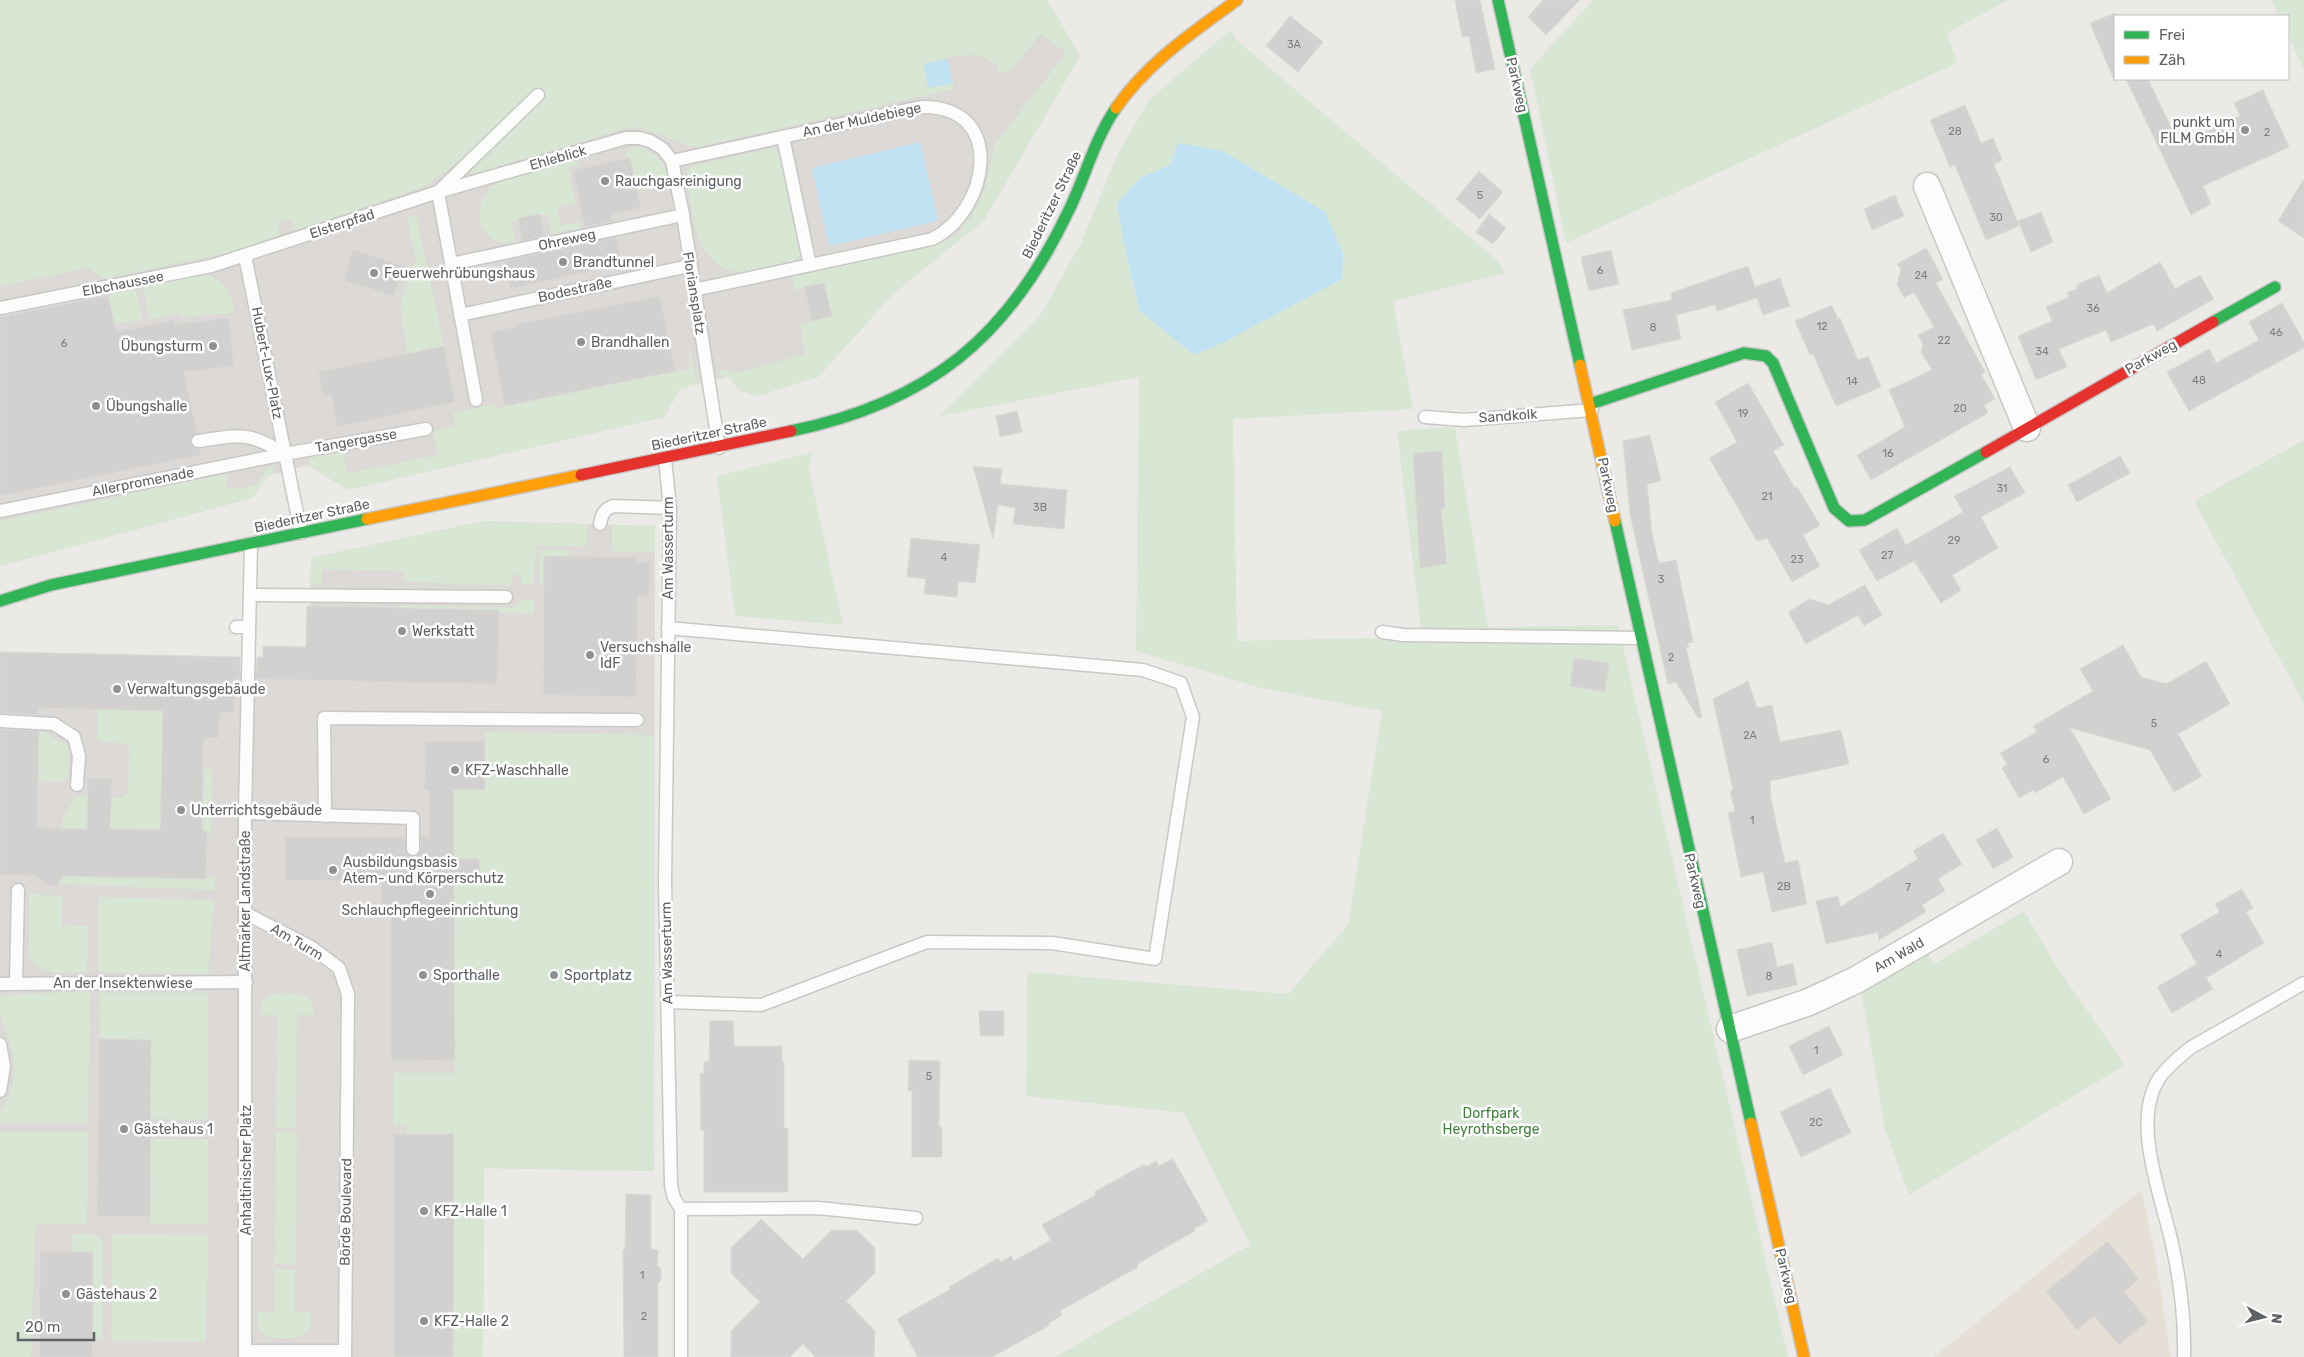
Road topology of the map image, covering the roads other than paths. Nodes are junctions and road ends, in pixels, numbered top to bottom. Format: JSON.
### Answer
{"nodes":[{"id":1,"x":1237,"y":0,"type":"edge"},
{"id":2,"x":1498,"y":0,"type":"edge"},
{"id":3,"x":538,"y":95,"type":"dead end"},
{"id":4,"x":783,"y":137,"type":"junction"},
{"id":5,"x":672,"y":161,"type":"junction"},
{"id":6,"x":1927,"y":186,"type":"dead end"},
{"id":7,"x":438,"y":192,"type":"junction"},
{"id":8,"x":683,"y":215,"type":"junction"},
{"id":9,"x":245,"y":256,"type":"junction"},
{"id":10,"x":451,"y":264,"type":"junction"},
{"id":11,"x":810,"y":265,"type":"junction"},
{"id":12,"x":689,"y":266,"type":"junction"},
{"id":13,"x":2275,"y":287,"type":"dead end"},
{"id":14,"x":694,"y":290,"type":"junction"},
{"id":15,"x":0,"y":308,"type":"edge"},
{"id":16,"x":460,"y":314,"type":"junction"},
{"id":17,"x":476,"y":400,"type":"dead end"},
{"id":18,"x":1591,"y":407,"type":"junction"},
{"id":19,"x":1425,"y":417,"type":"dead end"},
{"id":20,"x":426,"y":428,"type":"dead end"},
{"id":21,"x":2027,"y":428,"type":"junction"},
{"id":22,"x":198,"y":441,"type":"dead end"},
{"id":23,"x":719,"y":448,"type":"junction"},
{"id":24,"x":285,"y":454,"type":"junction"},
{"id":25,"x":665,"y":459,"type":"junction"},
{"id":26,"x":670,"y":508,"type":"junction"},
{"id":27,"x":0,"y":511,"type":"edge"},
{"id":28,"x":600,"y":524,"type":"dead end"},
{"id":29,"x":301,"y":533,"type":"junction"},
{"id":30,"x":251,"y":544,"type":"junction"},
{"id":31,"x":250,"y":595,"type":"junction"},
{"id":32,"x":506,"y":597,"type":"dead end"},
{"id":33,"x":0,"y":601,"type":"edge"},
{"id":34,"x":236,"y":627,"type":"dead end"},
{"id":35,"x":249,"y":627,"type":"junction"},
{"id":36,"x":668,"y":628,"type":"junction"},
{"id":37,"x":1382,"y":632,"type":"dead end"},
{"id":38,"x":1640,"y":638,"type":"junction"},
{"id":39,"x":637,"y":720,"type":"dead end"},
{"id":40,"x":0,"y":721,"type":"edge"},
{"id":41,"x":78,"y":785,"type":"dead end"},
{"id":42,"x":245,"y":813,"type":"junction"},
{"id":43,"x":325,"y":816,"type":"junction"},
{"id":44,"x":413,"y":850,"type":"dead end"},
{"id":45,"x":2059,"y":862,"type":"dead end"},
{"id":46,"x":18,"y":890,"type":"dead end"},
{"id":47,"x":245,"y":913,"type":"junction"},
{"id":48,"x":246,"y":982,"type":"junction"},
{"id":49,"x":16,"y":983,"type":"junction"},
{"id":50,"x":0,"y":984,"type":"edge"},
{"id":51,"x":2304,"y":984,"type":"edge"},
{"id":52,"x":668,"y":1002,"type":"junction"},
{"id":53,"x":1730,"y":1029,"type":"junction"},
{"id":54,"x":0,"y":1044,"type":"edge"},
{"id":55,"x":348,"y":1068,"type":"joint"},
{"id":56,"x":0,"y":1091,"type":"edge"},
{"id":57,"x":681,"y":1209,"type":"junction"},
{"id":58,"x":916,"y":1218,"type":"dead end"},
{"id":59,"x":245,"y":1354,"type":"edge"},
{"id":60,"x":345,"y":1354,"type":"edge"},
{"id":61,"x":681,"y":1357,"type":"edge"},
{"id":62,"x":1804,"y":1357,"type":"edge"},
{"id":63,"x":2184,"y":1357,"type":"edge"}],
"edges":[{"from":1,"to":23,"type":"street","name":"Biederitzer Straße"},
{"from":2,"to":18,"type":"street","name":"Parkweg"},
{"from":3,"to":7,"type":"lane"},
{"from":4,"to":5,"type":"lane","name":"An der Muldebiege"},
{"from":4,"to":11,"type":"lane"},
{"from":4,"to":11,"type":"lane","name":"An der Muldebiege"},
{"from":5,"to":7,"type":"lane","name":"Ehleblick"},
{"from":5,"to":8,"type":"lane","name":"Floriansplatz"},
{"from":6,"to":21,"type":"street"},
{"from":7,"to":9,"type":"lane","name":"Elsterpfad"},
{"from":7,"to":10,"type":"lane"},
{"from":8,"to":10,"type":"lane","name":"Ohreweg"},
{"from":8,"to":12,"type":"lane","name":"Floriansplatz"},
{"from":9,"to":15,"type":"lane","name":"Elbchaussee"},
{"from":9,"to":24,"type":"lane","name":"Hubert-Lux-Platz"},
{"from":10,"to":16,"type":"lane"},
{"from":11,"to":14,"type":"lane","name":"An der Muldebiege"},
{"from":12,"to":14,"type":"lane","name":"Floriansplatz"},
{"from":12,"to":16,"type":"lane","name":"Bodestraße"},
{"from":13,"to":21,"type":"street","name":"Parkweg"},
{"from":14,"to":23,"type":"lane","name":"Floriansplatz"},
{"from":16,"to":17,"type":"lane"},
{"from":18,"to":19,"type":"lane","name":"Sandkolk"},
{"from":18,"to":21,"type":"street","name":"Parkweg"},
{"from":18,"to":38,"type":"street","name":"Parkweg"},
{"from":20,"to":24,"type":"lane","name":"Tangergasse"},
{"from":22,"to":24,"type":"lane"},
{"from":23,"to":25,"type":"street","name":"Biederitzer Straße"},
{"from":24,"to":27,"type":"lane","name":"Allerpromenade"},
{"from":24,"to":29,"type":"lane","name":"Hubert-Lux-Platz"},
{"from":25,"to":26,"type":"lane","name":"Am Wasserturm"},
{"from":25,"to":29,"type":"street","name":"Biederitzer Straße"},
{"from":26,"to":28,"type":"lane"},
{"from":26,"to":36,"type":"lane","name":"Am Wasserturm"},
{"from":29,"to":30,"type":"street","name":"Biederitzer Straße"},
{"from":30,"to":31,"type":"lane","name":"Altmärker Landstraße"},
{"from":30,"to":33,"type":"street","name":"Biederitzer Straße"},
{"from":31,"to":32,"type":"lane"},
{"from":31,"to":35,"type":"lane","name":"Altmärker Landstraße"},
{"from":34,"to":35,"type":"lane"},
{"from":35,"to":42,"type":"lane","name":"Altmärker Landstraße"},
{"from":36,"to":52,"type":"lane","name":"Am Wasserturm"},
{"from":36,"to":52,"type":"lane"},
{"from":37,"to":38,"type":"lane"},
{"from":38,"to":53,"type":"street","name":"Parkweg"},
{"from":39,"to":43,"type":"lane"},
{"from":40,"to":41,"type":"lane"},
{"from":42,"to":43,"type":"lane"},
{"from":42,"to":47,"type":"lane","name":"Altmärker Landstraße"},
{"from":43,"to":44,"type":"lane"},
{"from":45,"to":53,"type":"street","name":"Am Wald"},
{"from":46,"to":49,"type":"lane"},
{"from":47,"to":48,"type":"lane","name":"Altmärker Landstraße"},
{"from":47,"to":55,"type":"lane","name":"Am Turm"},
{"from":48,"to":49,"type":"lane","name":"An der Insektenwiese"},
{"from":48,"to":59,"type":"lane","name":"Anhaltinischer Platz"},
{"from":49,"to":50,"type":"lane","name":"An der Insektenwiese"},
{"from":51,"to":63,"type":"lane"},
{"from":52,"to":57,"type":"lane","name":"Am Wasserturm"},
{"from":53,"to":62,"type":"street","name":"Parkweg"},
{"from":54,"to":56,"type":"lane"},
{"from":55,"to":60,"type":"lane","name":"Börde Boulevard"},
{"from":57,"to":58,"type":"lane"},
{"from":57,"to":61,"type":"lane"},
{"from":59,"to":60,"type":"lane"}]}
